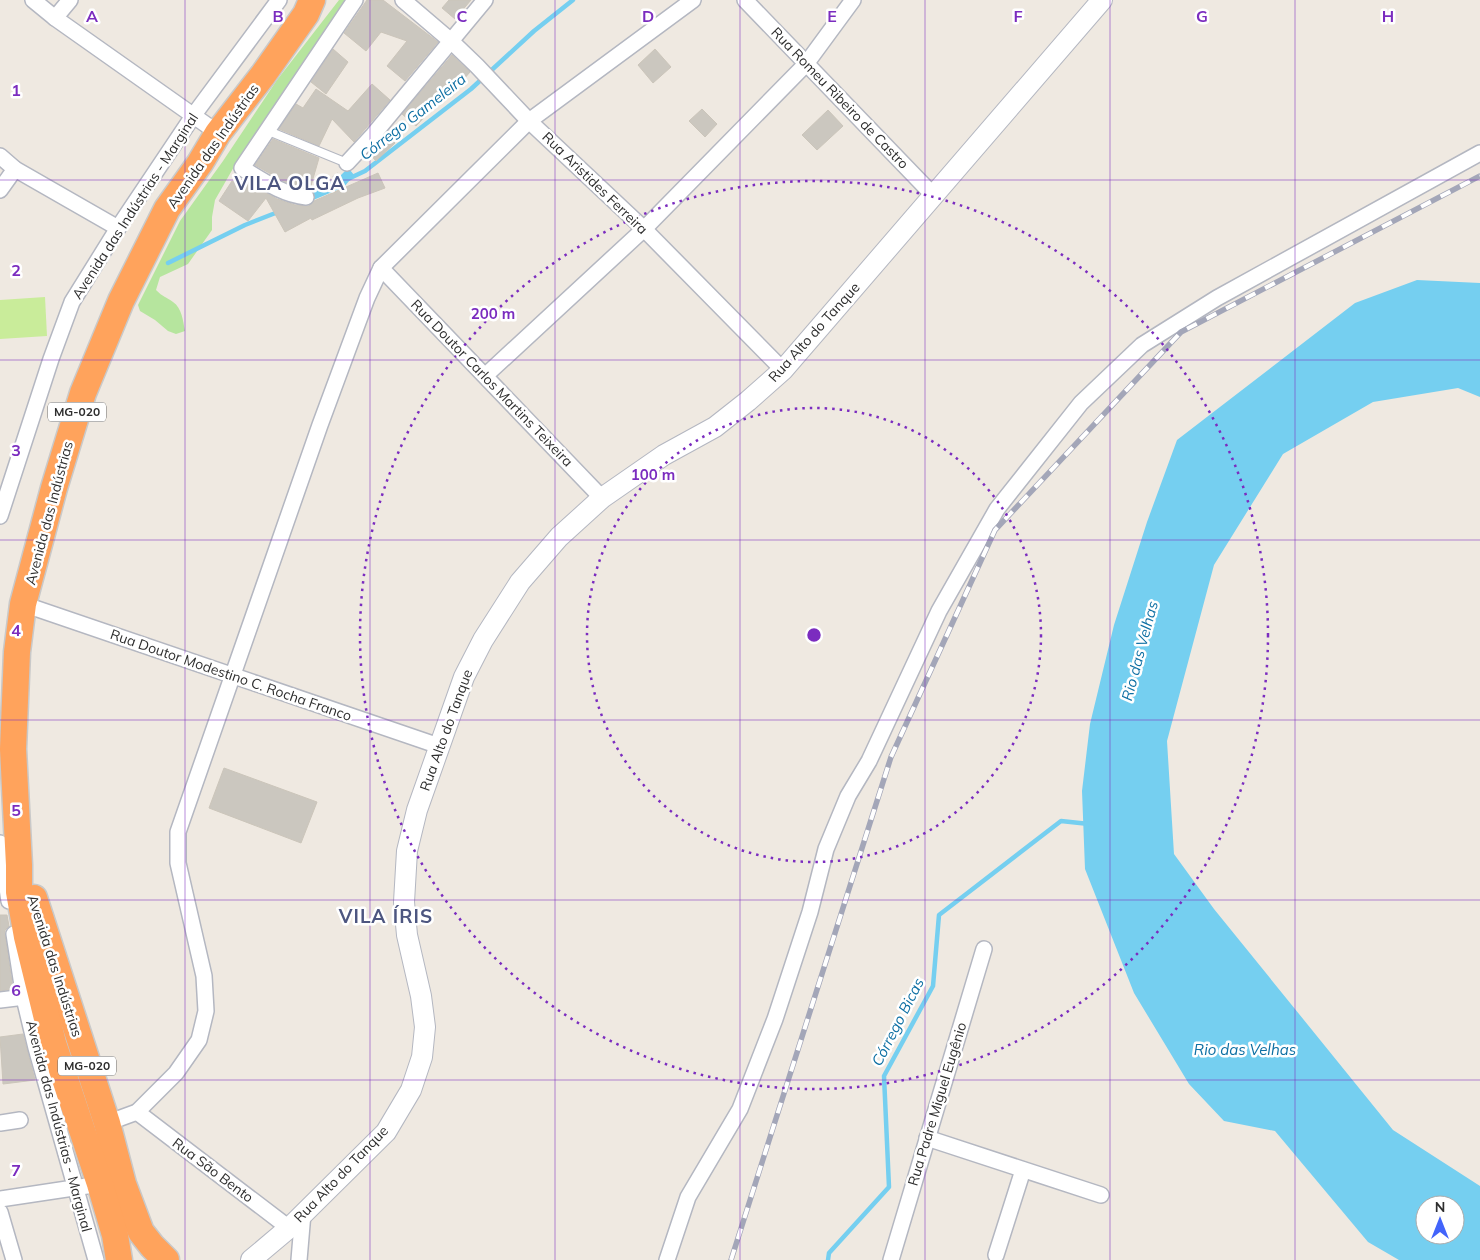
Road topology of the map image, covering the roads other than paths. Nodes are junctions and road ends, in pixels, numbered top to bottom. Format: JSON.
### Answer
{"nodes":[{"id":1,"x":33,"y":0,"type":"edge"},
{"id":2,"x":70,"y":0,"type":"edge"},
{"id":3,"x":279,"y":0,"type":"edge"},
{"id":4,"x":328,"y":0,"type":"edge"},
{"id":5,"x":355,"y":0,"type":"edge"},
{"id":6,"x":402,"y":0,"type":"edge"},
{"id":7,"x":485,"y":0,"type":"edge"},
{"id":8,"x":693,"y":0,"type":"edge"},
{"id":9,"x":746,"y":0,"type":"edge"},
{"id":10,"x":852,"y":0,"type":"edge"},
{"id":11,"x":1102,"y":0,"type":"edge"},
{"id":12,"x":309,"y":7,"type":"edge"},
{"id":13,"x":55,"y":18,"type":"junction"},
{"id":14,"x":451,"y":41,"type":"junction"},
{"id":15,"x":806,"y":64,"type":"junction"},
{"id":16,"x":194,"y":116,"type":"junction"},
{"id":17,"x":529,"y":121,"type":"junction"},
{"id":18,"x":266,"y":130,"type":"junction"},
{"id":19,"x":218,"y":133,"type":"junction"},
{"id":20,"x":1480,"y":153,"type":"edge"},
{"id":21,"x":0,"y":156,"type":"edge"},
{"id":22,"x":345,"y":165,"type":"joint"},
{"id":23,"x":15,"y":169,"type":"junction"},
{"id":24,"x":0,"y":190,"type":"edge"},
{"id":25,"x":306,"y":196,"type":"road end"},
{"id":26,"x":934,"y":196,"type":"junction"},
{"id":27,"x":118,"y":228,"type":"junction"},
{"id":28,"x":644,"y":229,"type":"junction"},
{"id":29,"x":381,"y":268,"type":"junction"},
{"id":30,"x":783,"y":370,"type":"junction"},
{"id":31,"x":486,"y":375,"type":"junction"},
{"id":32,"x":602,"y":498,"type":"junction"},
{"id":33,"x":0,"y":516,"type":"edge"},
{"id":34,"x":24,"y":604,"type":"junction"},
{"id":35,"x":233,"y":676,"type":"junction"},
{"id":36,"x":439,"y":746,"type":"junction"},
{"id":37,"x":0,"y":843,"type":"edge"},
{"id":38,"x":7,"y":866,"type":"edge"},
{"id":39,"x":984,"y":949,"type":"dead end"},
{"id":40,"x":43,"y":994,"type":"junction"},
{"id":41,"x":0,"y":1000,"type":"edge"},
{"id":42,"x":137,"y":1112,"type":"junction"},
{"id":43,"x":20,"y":1120,"type":"dead end"},
{"id":44,"x":0,"y":1123,"type":"edge"},
{"id":45,"x":107,"y":1123,"type":"junction"},
{"id":46,"x":927,"y":1138,"type":"junction"},
{"id":47,"x":1022,"y":1170,"type":"junction"},
{"id":48,"x":87,"y":1185,"type":"junction"},
{"id":49,"x":1101,"y":1195,"type":"dead end"},
{"id":50,"x":0,"y":1199,"type":"edge"},
{"id":51,"x":0,"y":1212,"type":"edge"},
{"id":52,"x":303,"y":1213,"type":"junction"},
{"id":53,"x":289,"y":1228,"type":"junction"},
{"id":54,"x":996,"y":1255,"type":"dead end"},
{"id":55,"x":14,"y":1260,"type":"edge"},
{"id":56,"x":96,"y":1260,"type":"edge"},
{"id":57,"x":119,"y":1260,"type":"edge"},
{"id":58,"x":166,"y":1260,"type":"edge"},
{"id":59,"x":251,"y":1260,"type":"edge"},
{"id":60,"x":299,"y":1260,"type":"edge"},
{"id":61,"x":667,"y":1260,"type":"edge"},
{"id":62,"x":891,"y":1260,"type":"edge"}],
"edges":[{"from":1,"to":13,"type":"street"},
{"from":2,"to":13,"type":"street"},
{"from":3,"to":16,"type":"street","name":"Avenida das Indústrias - Marginal"},
{"from":4,"to":12,"type":"highway","name":"Avenida das Indústrias","number":"MG-020"},
{"from":5,"to":18,"type":"street"},
{"from":6,"to":14,"type":"street","name":"Rua Aristides Ferreira"},
{"from":7,"to":14,"type":"street"},
{"from":8,"to":17,"type":"street"},
{"from":9,"to":15,"type":"street","name":"Rua Romeu Ribeiro de Castro"},
{"from":10,"to":15,"type":"street"},
{"from":11,"to":26,"type":"main road","name":"Rua Alto do Tanque"},
{"from":12,"to":19,"type":"highway","name":"Avenida das Indústrias","number":"MG-020"},
{"from":13,"to":16,"type":"street"},
{"from":14,"to":17,"type":"street","name":"Rua Aristides Ferreira"},
{"from":14,"to":22,"type":"street"},
{"from":15,"to":26,"type":"street","name":"Rua Romeu Ribeiro de Castro"},
{"from":15,"to":28,"type":"street"},
{"from":16,"to":19,"type":"street"},
{"from":16,"to":27,"type":"street","name":"Avenida das Indústrias - Marginal"},
{"from":17,"to":28,"type":"street","name":"Rua Aristides Ferreira"},
{"from":17,"to":29,"type":"street"},
{"from":18,"to":22,"type":"lane"},
{"from":18,"to":25,"type":"street"},
{"from":19,"to":34,"type":"highway","name":"Avenida das Indústrias","number":"MG-020"},
{"from":20,"to":61,"type":"street"},
{"from":21,"to":23,"type":"street"},
{"from":23,"to":24,"type":"street"},
{"from":23,"to":27,"type":"street"},
{"from":26,"to":30,"type":"main road","name":"Rua Alto do Tanque"},
{"from":27,"to":33,"type":"street","name":"Avenida das Indústrias - Marginal"},
{"from":28,"to":30,"type":"street","name":"Rua Aristides Ferreira"},
{"from":28,"to":31,"type":"street"},
{"from":29,"to":31,"type":"street","name":"Rua Doutor Carlos Martins Teixeira"},
{"from":29,"to":35,"type":"street"},
{"from":30,"to":32,"type":"main road","name":"Rua Alto do Tanque"},
{"from":31,"to":32,"type":"street","name":"Rua Doutor Carlos Martins Teixeira"},
{"from":32,"to":36,"type":"main road","name":"Rua Alto do Tanque"},
{"from":34,"to":35,"type":"street","name":"Rua Doutor Modestino C. Rocha Franco"},
{"from":34,"to":38,"type":"highway","name":"Avenida das Indústrias","number":"MG-020"},
{"from":35,"to":36,"type":"street","name":"Rua Doutor Modestino C. Rocha Franco"},
{"from":35,"to":42,"type":"street"},
{"from":36,"to":52,"type":"main road","name":"Rua Alto do Tanque"},
{"from":37,"to":38,"type":"street"},
{"from":38,"to":40,"type":"highway","name":"Avenida das Indústrias","number":"MG-020"},
{"from":38,"to":40,"type":"highway","name":"Avenida das Indústrias","number":"MG-020"},
{"from":39,"to":46,"type":"street","name":"Rua Padre Miguel Eugênio"},
{"from":40,"to":41,"type":"street"},
{"from":40,"to":45,"type":"highway","name":"Avenida das Indústrias","number":"MG-020"},
{"from":40,"to":48,"type":"highway","name":"Avenida das Indústrias","number":"MG-020"},
{"from":42,"to":45,"type":"street"},
{"from":42,"to":53,"type":"street","name":"Rua São Bento"},
{"from":43,"to":44,"type":"street"},
{"from":45,"to":58,"type":"highway","name":"Avenida das Indústrias","number":"MG-020"},
{"from":46,"to":47,"type":"street"},
{"from":46,"to":62,"type":"street","name":"Rua Padre Miguel Eugênio"},
{"from":47,"to":49,"type":"street"},
{"from":47,"to":54,"type":"street"},
{"from":48,"to":50,"type":"street"},
{"from":48,"to":56,"type":"street","name":"Avenida das Indústrias - Marginal"},
{"from":48,"to":57,"type":"highway","name":"Avenida das Indústrias","number":"MG-020"},
{"from":51,"to":55,"type":"street"},
{"from":52,"to":53,"type":"main road","name":"Rua Alto do Tanque"},
{"from":52,"to":60,"type":"street"},
{"from":53,"to":59,"type":"main road","name":"Rua Alto do Tanque"}]}
